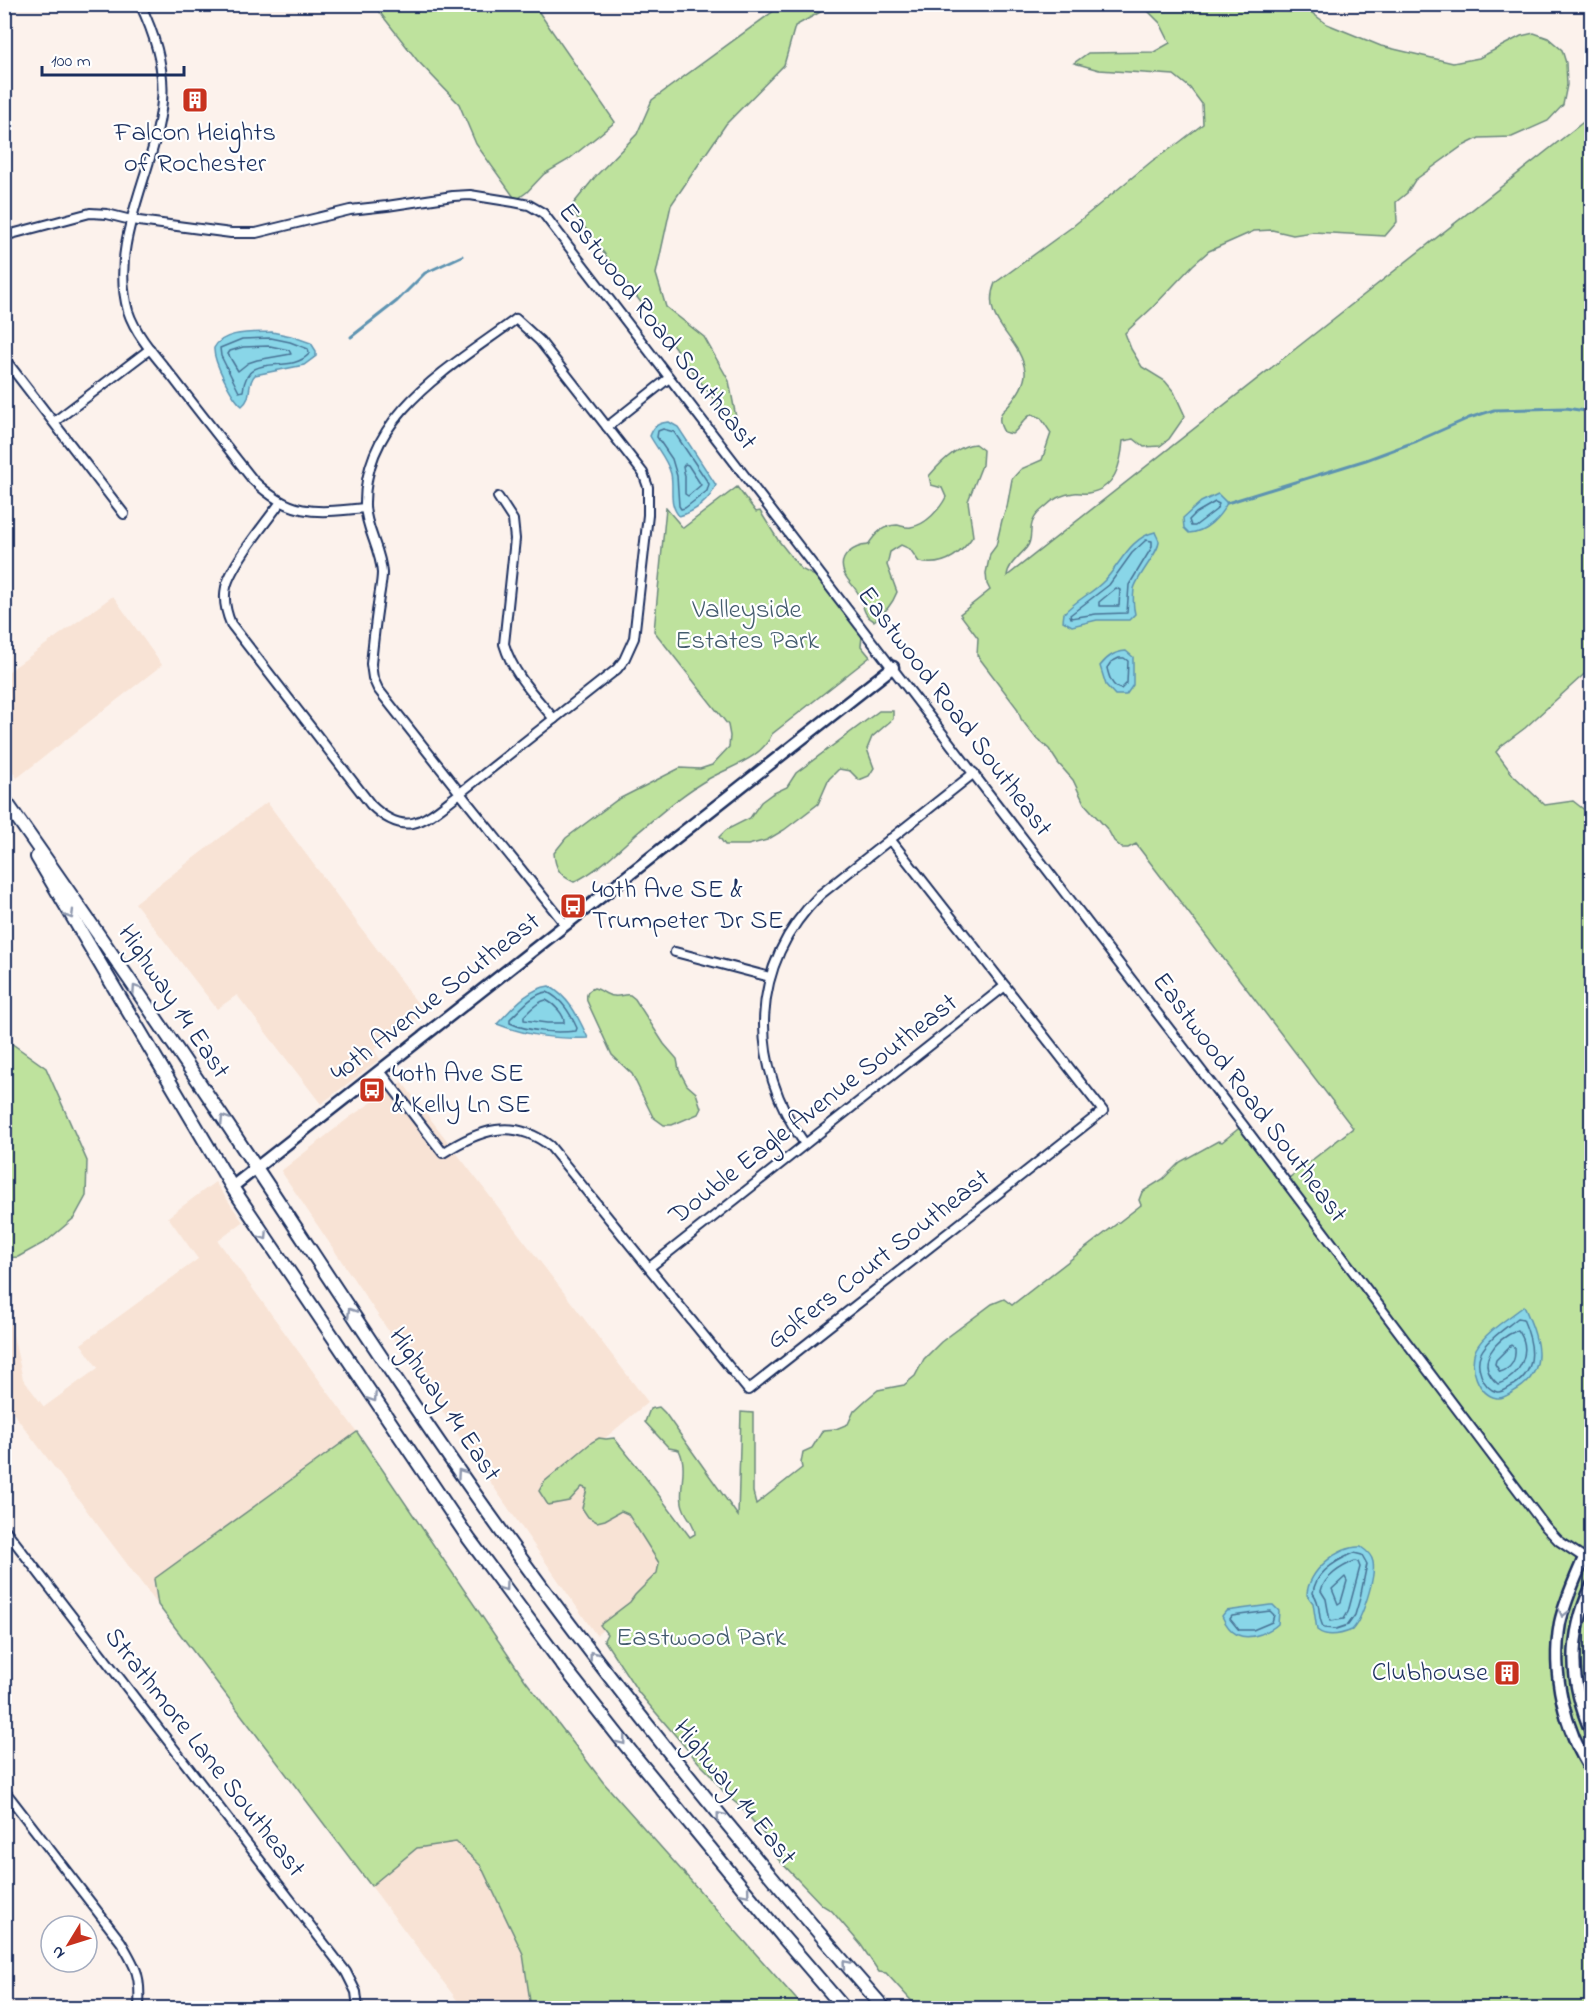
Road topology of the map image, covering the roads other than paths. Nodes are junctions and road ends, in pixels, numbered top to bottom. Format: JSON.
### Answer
{"nodes":[{"id":1,"x":140,"y":4,"type":"edge"},
{"id":2,"x":131,"y":219,"type":"junction"},
{"id":3,"x":4,"y":236,"type":"edge"},
{"id":4,"x":150,"y":349,"type":"junction"},
{"id":5,"x":4,"y":358,"type":"edge"},
{"id":6,"x":669,"y":378,"type":"junction"},
{"id":7,"x":54,"y":422,"type":"junction"},
{"id":8,"x":608,"y":427,"type":"junction"},
{"id":9,"x":498,"y":497,"type":"dead end"},
{"id":10,"x":280,"y":503,"type":"junction"},
{"id":11,"x":365,"y":508,"type":"junction"},
{"id":12,"x":124,"y":514,"type":"dead end"},
{"id":13,"x":893,"y":667,"type":"junction"},
{"id":14,"x":554,"y":719,"type":"junction"},
{"id":15,"x":974,"y":773,"type":"junction"},
{"id":16,"x":460,"y":793,"type":"junction"},
{"id":17,"x":4,"y":800,"type":"edge"},
{"id":18,"x":890,"y":838,"type":"junction"},
{"id":19,"x":565,"y":924,"type":"junction"},
{"id":20,"x":675,"y":952,"type":"dead end"},
{"id":21,"x":770,"y":977,"type":"junction"},
{"id":22,"x":1005,"y":986,"type":"junction"},
{"id":23,"x":380,"y":1071,"type":"junction"},
{"id":24,"x":805,"y":1144,"type":"junction"},
{"id":25,"x":256,"y":1168,"type":"junction"},
{"id":26,"x":232,"y":1187,"type":"junction"},
{"id":27,"x":650,"y":1267,"type":"junction"},
{"id":28,"x":4,"y":1528,"type":"edge"},
{"id":29,"x":1588,"y":1560,"type":"edge"},
{"id":30,"x":1592,"y":1585,"type":"edge"},
{"id":31,"x":1592,"y":1734,"type":"edge"},
{"id":32,"x":1592,"y":1772,"type":"edge"},
{"id":33,"x":4,"y":1790,"type":"edge"},
{"id":34,"x":139,"y":2008,"type":"edge"},
{"id":35,"x":358,"y":2008,"type":"edge"},
{"id":36,"x":844,"y":2008,"type":"edge"},
{"id":37,"x":884,"y":2008,"type":"edge"}],
"edges":[{"from":1,"to":2,"type":"street"},
{"from":2,"to":3,"type":"street","name":"Eastwood Road Southeast"},
{"from":2,"to":4,"type":"street"},
{"from":2,"to":6,"type":"street","name":"Eastwood Road Southeast"},
{"from":4,"to":7,"type":"street"},
{"from":4,"to":10,"type":"street"},
{"from":5,"to":7,"type":"street"},
{"from":6,"to":8,"type":"street"},
{"from":6,"to":13,"type":"street","name":"Eastwood Road Southeast"},
{"from":7,"to":12,"type":"street"},
{"from":8,"to":11,"type":"street"},
{"from":8,"to":14,"type":"street"},
{"from":9,"to":14,"type":"street"},
{"from":10,"to":11,"type":"street"},
{"from":10,"to":16,"type":"street"},
{"from":11,"to":16,"type":"street"},
{"from":13,"to":15,"type":"street","name":"Eastwood Road Southeast"},
{"from":13,"to":19,"type":"street","name":"40th Avenue Southeast"},
{"from":14,"to":16,"type":"street"},
{"from":15,"to":18,"type":"street"},
{"from":15,"to":29,"type":"street","name":"Eastwood Road Southeast"},
{"from":16,"to":19,"type":"street"},
{"from":25,"to":17,"type":"main road","name":"Highway 14 East","one_way":true},
{"from":17,"to":26,"type":"main road","name":"Highway 14 East","one_way":true},
{"from":18,"to":21,"type":"street"},
{"from":18,"to":22,"type":"street","name":"Golfers Court Southeast"},
{"from":19,"to":23,"type":"street","name":"40th Avenue Southeast"},
{"from":20,"to":21,"type":"street"},
{"from":21,"to":24,"type":"street"},
{"from":22,"to":24,"type":"street","name":"Double Eagle Avenue Southeast"},
{"from":22,"to":27,"type":"street","name":"Golfers Court Southeast"},
{"from":23,"to":25,"type":"street","name":"40th Avenue Southeast"},
{"from":23,"to":27,"type":"street","name":"Golfers Court Southeast"},
{"from":24,"to":27,"type":"street","name":"Double Eagle Avenue Southeast"},
{"from":25,"to":26,"type":"street","name":"40th Avenue Southeast"},
{"from":37,"to":25,"type":"main road","name":"Highway 14 East","one_way":true},
{"from":26,"to":36,"type":"main road","name":"Highway 14 East","one_way":true},
{"from":28,"to":35,"type":"street","name":"Strathmore Lane Southeast"},
{"from":29,"to":32,"type":"street","one_way":true},
{"from":30,"to":31,"type":"street"},
{"from":33,"to":34,"type":"street"}]}
